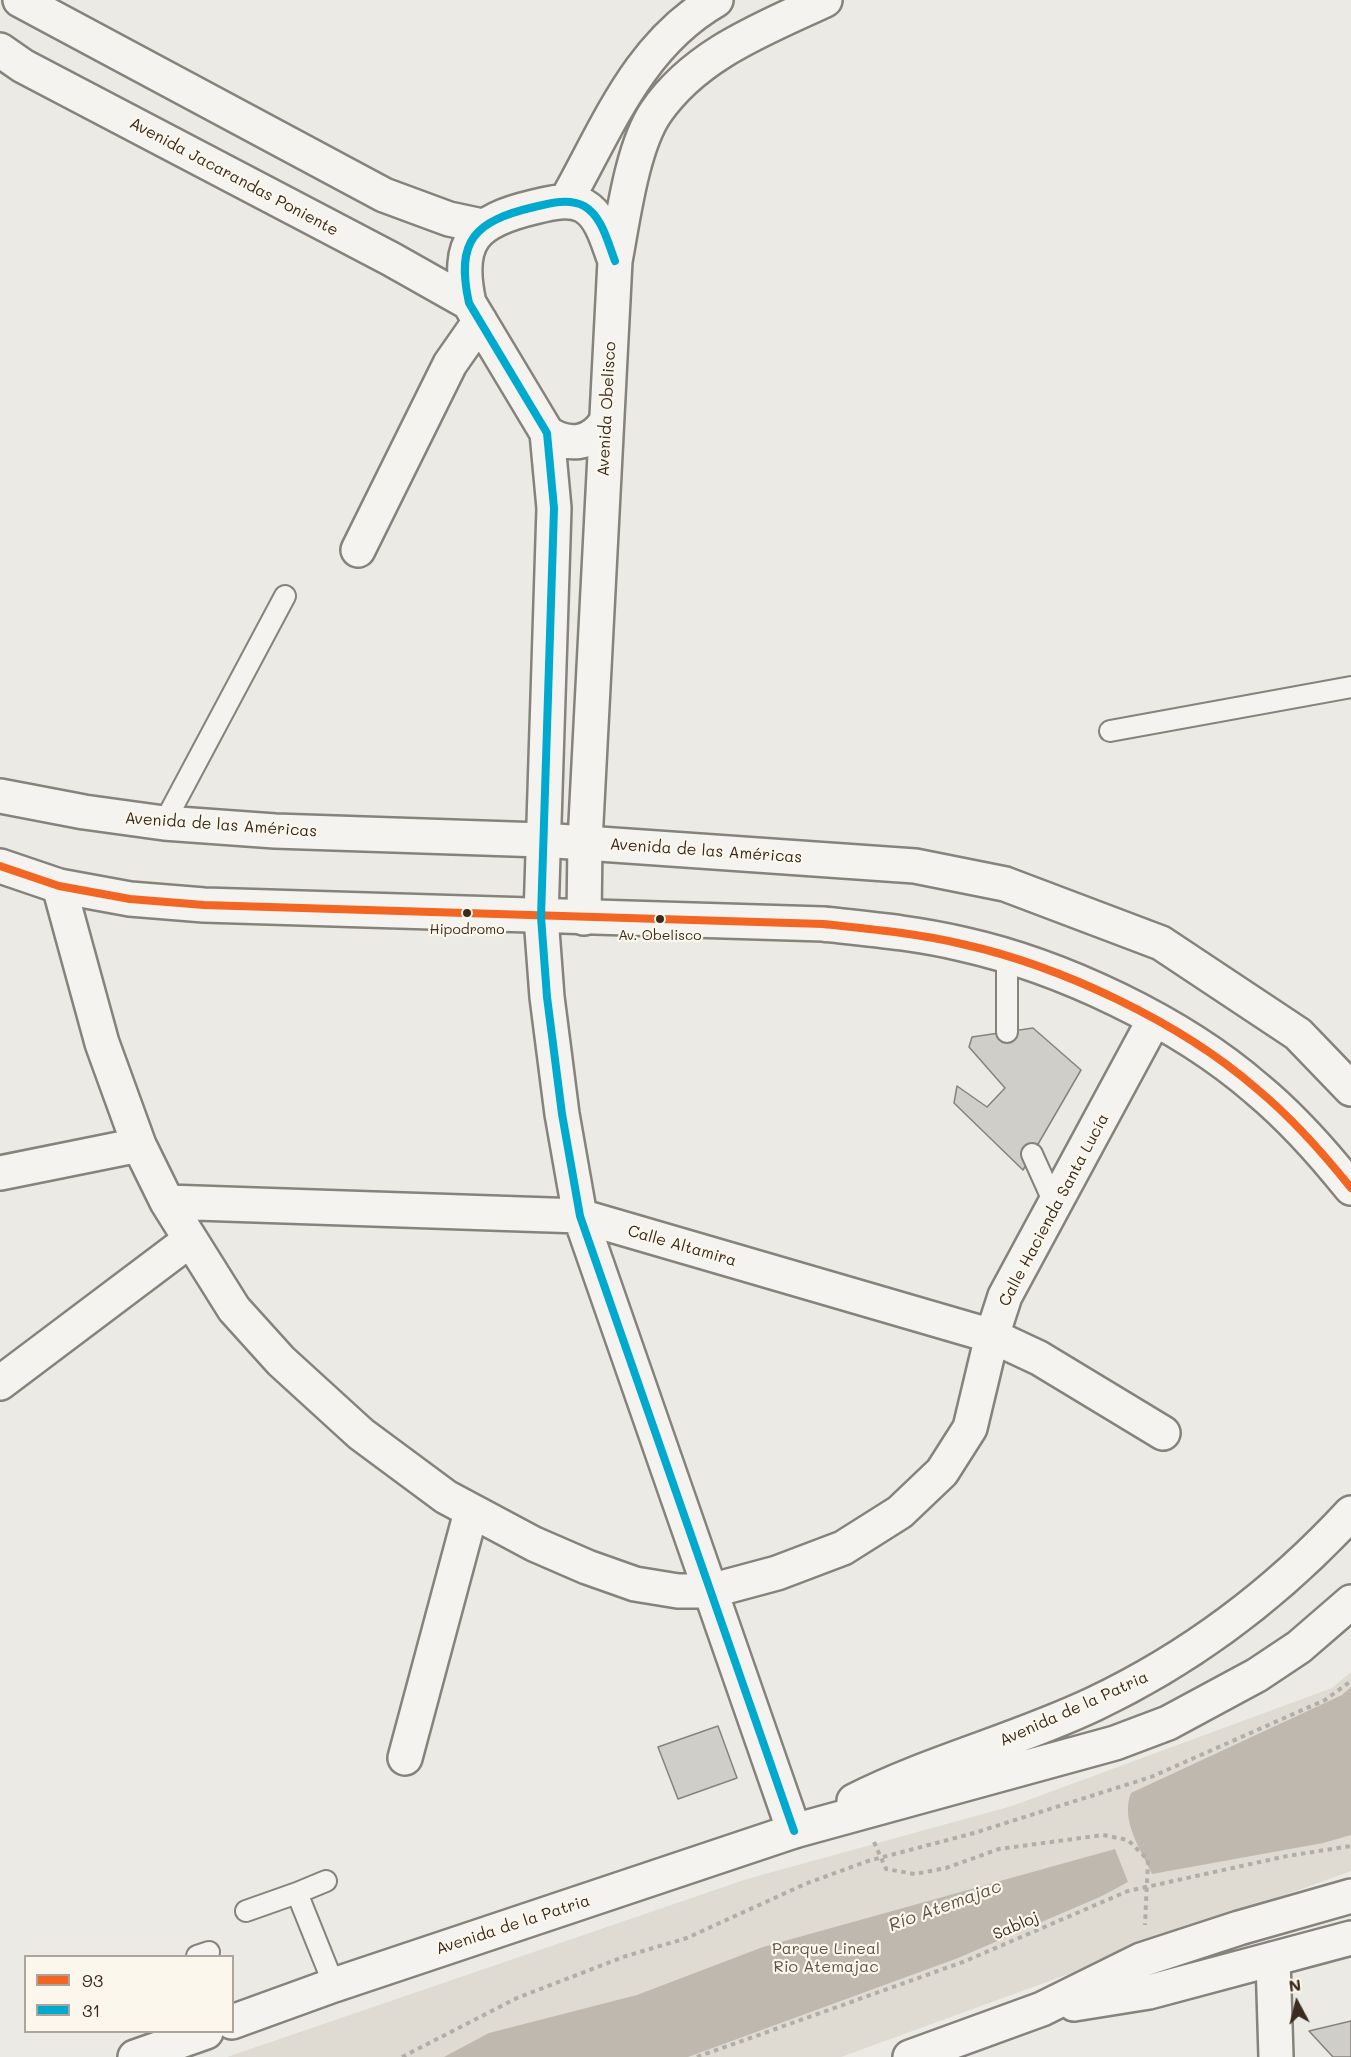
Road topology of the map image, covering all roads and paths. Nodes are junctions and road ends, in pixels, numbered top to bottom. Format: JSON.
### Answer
{"nodes":[{"id":1,"x":20,"y":0,"type":"edge"},
{"id":2,"x":716,"y":0,"type":"edge"},
{"id":3,"x":825,"y":0,"type":"edge"},
{"id":4,"x":0,"y":50,"type":"edge"},
{"id":5,"x":566,"y":201,"type":"junction"},
{"id":6,"x":482,"y":226,"type":"junction"},
{"id":7,"x":615,"y":261,"type":"junction"},
{"id":8,"x":475,"y":312,"type":"junction"},
{"id":9,"x":606,"y":422,"type":"junction"},
{"id":10,"x":547,"y":433,"type":"junction"},
{"id":11,"x":358,"y":550,"type":"dead end"},
{"id":12,"x":285,"y":596,"type":"dead end"},
{"id":13,"x":1351,"y":687,"type":"edge"},
{"id":14,"x":1110,"y":731,"type":"dead end"},
{"id":15,"x":0,"y":796,"type":"edge"},
{"id":16,"x":164,"y":823,"type":"junction"},
{"id":17,"x":542,"y":840,"type":"junction"},
{"id":18,"x":585,"y":842,"type":"junction"},
{"id":19,"x":0,"y":867,"type":"edge"},
{"id":20,"x":59,"y":886,"type":"junction"},
{"id":21,"x":541,"y":917,"type":"junction"},
{"id":22,"x":584,"y":918,"type":"junction"},
{"id":23,"x":1007,"y":956,"type":"junction"},
{"id":24,"x":1154,"y":1020,"type":"junction"},
{"id":25,"x":1007,"y":1032,"type":"dead end"},
{"id":26,"x":1351,"y":1089,"type":"edge"},
{"id":27,"x":139,"y":1145,"type":"junction"},
{"id":28,"x":1032,"y":1154,"type":"dead end"},
{"id":29,"x":0,"y":1173,"type":"edge"},
{"id":30,"x":1351,"y":1188,"type":"edge"},
{"id":31,"x":167,"y":1202,"type":"junction"},
{"id":32,"x":1055,"y":1205,"type":"junction"},
{"id":33,"x":580,"y":1216,"type":"junction"},
{"id":34,"x":190,"y":1240,"type":"junction"},
{"id":35,"x":992,"y":1336,"type":"junction"},
{"id":36,"x":0,"y":1383,"type":"edge"},
{"id":37,"x":1163,"y":1433,"type":"dead end"},
{"id":38,"x":471,"y":1512,"type":"junction"},
{"id":39,"x":1351,"y":1513,"type":"edge"},
{"id":40,"x":710,"y":1591,"type":"junction"},
{"id":41,"x":1351,"y":1602,"type":"edge"},
{"id":42,"x":1351,"y":1681,"type":"edge"},
{"id":43,"x":405,"y":1758,"type":"dead end"},
{"id":44,"x":861,"y":1815,"type":"junction"},
{"id":45,"x":794,"y":1831,"type":"junction"},
{"id":46,"x":1351,"y":1846,"type":"edge"},
{"id":47,"x":882,"y":1858,"type":"junction"},
{"id":48,"x":326,"y":1881,"type":"dead end"},
{"id":49,"x":1147,"y":1887,"type":"junction"},
{"id":50,"x":297,"y":1893,"type":"junction"},
{"id":51,"x":1351,"y":1896,"type":"edge"},
{"id":52,"x":246,"y":1911,"type":"dead end"},
{"id":53,"x":1351,"y":1938,"type":"edge"},
{"id":54,"x":1273,"y":1959,"type":"junction"},
{"id":55,"x":1141,"y":1960,"type":"junction"},
{"id":56,"x":334,"y":1985,"type":"junction"},
{"id":57,"x":1042,"y":2009,"type":"junction"},
{"id":58,"x":234,"y":2021,"type":"edge"},
{"id":59,"x":192,"y":2034,"type":"edge"},
{"id":60,"x":135,"y":2057,"type":"edge"},
{"id":61,"x":402,"y":2057,"type":"edge"},
{"id":62,"x":697,"y":2057,"type":"edge"},
{"id":63,"x":910,"y":2057,"type":"edge"},
{"id":64,"x":1276,"y":2057,"type":"edge"}],
"edges":[{"from":1,"to":6,"type":"street"},
{"from":2,"to":5,"type":"street"},
{"from":3,"to":7,"type":"street","name":"Avenida Obelisco"},
{"from":4,"to":8,"type":"street","name":"Avenida Jacarandas Poniente"},
{"from":5,"to":6,"type":"street"},
{"from":5,"to":7,"type":"street"},
{"from":6,"to":8,"type":"street"},
{"from":7,"to":9,"type":"street","name":"Avenida Obelisco"},
{"from":8,"to":10,"type":"street"},
{"from":8,"to":11,"type":"street"},
{"from":9,"to":10,"type":"street"},
{"from":9,"to":18,"type":"street","name":"Avenida Obelisco"},
{"from":10,"to":17,"type":"street"},
{"from":12,"to":16,"type":"lane"},
{"from":13,"to":14,"type":"lane"},
{"from":15,"to":16,"type":"street","name":"Avenida de las Américas"},
{"from":16,"to":17,"type":"street","name":"Avenida de las Américas"},
{"from":17,"to":18,"type":"street","name":"Avenida de las Américas"},
{"from":17,"to":21,"type":"street"},
{"from":18,"to":22,"type":"street","name":"Avenida Obelisco"},
{"from":18,"to":26,"type":"street","name":"Avenida de las Américas"},
{"from":19,"to":20,"type":"street"},
{"from":20,"to":21,"type":"street"},
{"from":20,"to":27,"type":"street","name":"Calle Hacienda Santa Lucía"},
{"from":21,"to":22,"type":"street"},
{"from":21,"to":33,"type":"street"},
{"from":22,"to":23,"type":"street"},
{"from":23,"to":24,"type":"street"},
{"from":23,"to":25,"type":"lane"},
{"from":24,"to":30,"type":"street"},
{"from":24,"to":32,"type":"street","name":"Calle Hacienda Santa Lucía"},
{"from":27,"to":29,"type":"street"},
{"from":27,"to":31,"type":"street","name":"Calle Hacienda Santa Lucía"},
{"from":28,"to":32,"type":"lane"},
{"from":31,"to":33,"type":"street","name":"Calle Altamira"},
{"from":31,"to":34,"type":"street","name":"Calle Hacienda Santa Lucía"},
{"from":32,"to":35,"type":"street","name":"Calle Hacienda Santa Lucía"},
{"from":33,"to":35,"type":"street","name":"Calle Altamira"},
{"from":33,"to":40,"type":"street"},
{"from":34,"to":36,"type":"street"},
{"from":34,"to":38,"type":"street","name":"Calle Hacienda Santa Lucía"},
{"from":35,"to":37,"type":"street","name":"Calle Altamira"},
{"from":35,"to":40,"type":"street","name":"Calle Hacienda Santa Lucía"},
{"from":38,"to":40,"type":"street","name":"Calle Hacienda Santa Lucía"},
{"from":38,"to":43,"type":"street"},
{"from":39,"to":45,"type":"street","name":"Avenida de la Patria"},
{"from":40,"to":45,"type":"street"},
{"from":41,"to":44,"type":"street","name":"Avenida de la Patria"},
{"from":42,"to":47,"type":"path"},
{"from":44,"to":45,"type":"street","name":"Avenida de la Patria"},
{"from":44,"to":47,"type":"path"},
{"from":45,"to":56,"type":"street","name":"Avenida de la Patria"},
{"from":46,"to":49,"type":"path","name":"Sabloj"},
{"from":47,"to":49,"type":"path"},
{"from":47,"to":61,"type":"path"},
{"from":48,"to":50,"type":"lane"},
{"from":49,"to":55,"type":"path"},
{"from":49,"to":62,"type":"path","name":"Sabloj"},
{"from":50,"to":52,"type":"lane"},
{"from":50,"to":56,"type":"lane"},
{"from":51,"to":55,"type":"street"},
{"from":53,"to":54,"type":"street"},
{"from":54,"to":57,"type":"street"},
{"from":54,"to":64,"type":"street"},
{"from":55,"to":57,"type":"street"},
{"from":56,"to":58,"type":"street","name":"Avenida de la Patria"},
{"from":57,"to":63,"type":"street"},
{"from":59,"to":60,"type":"street"}]}
